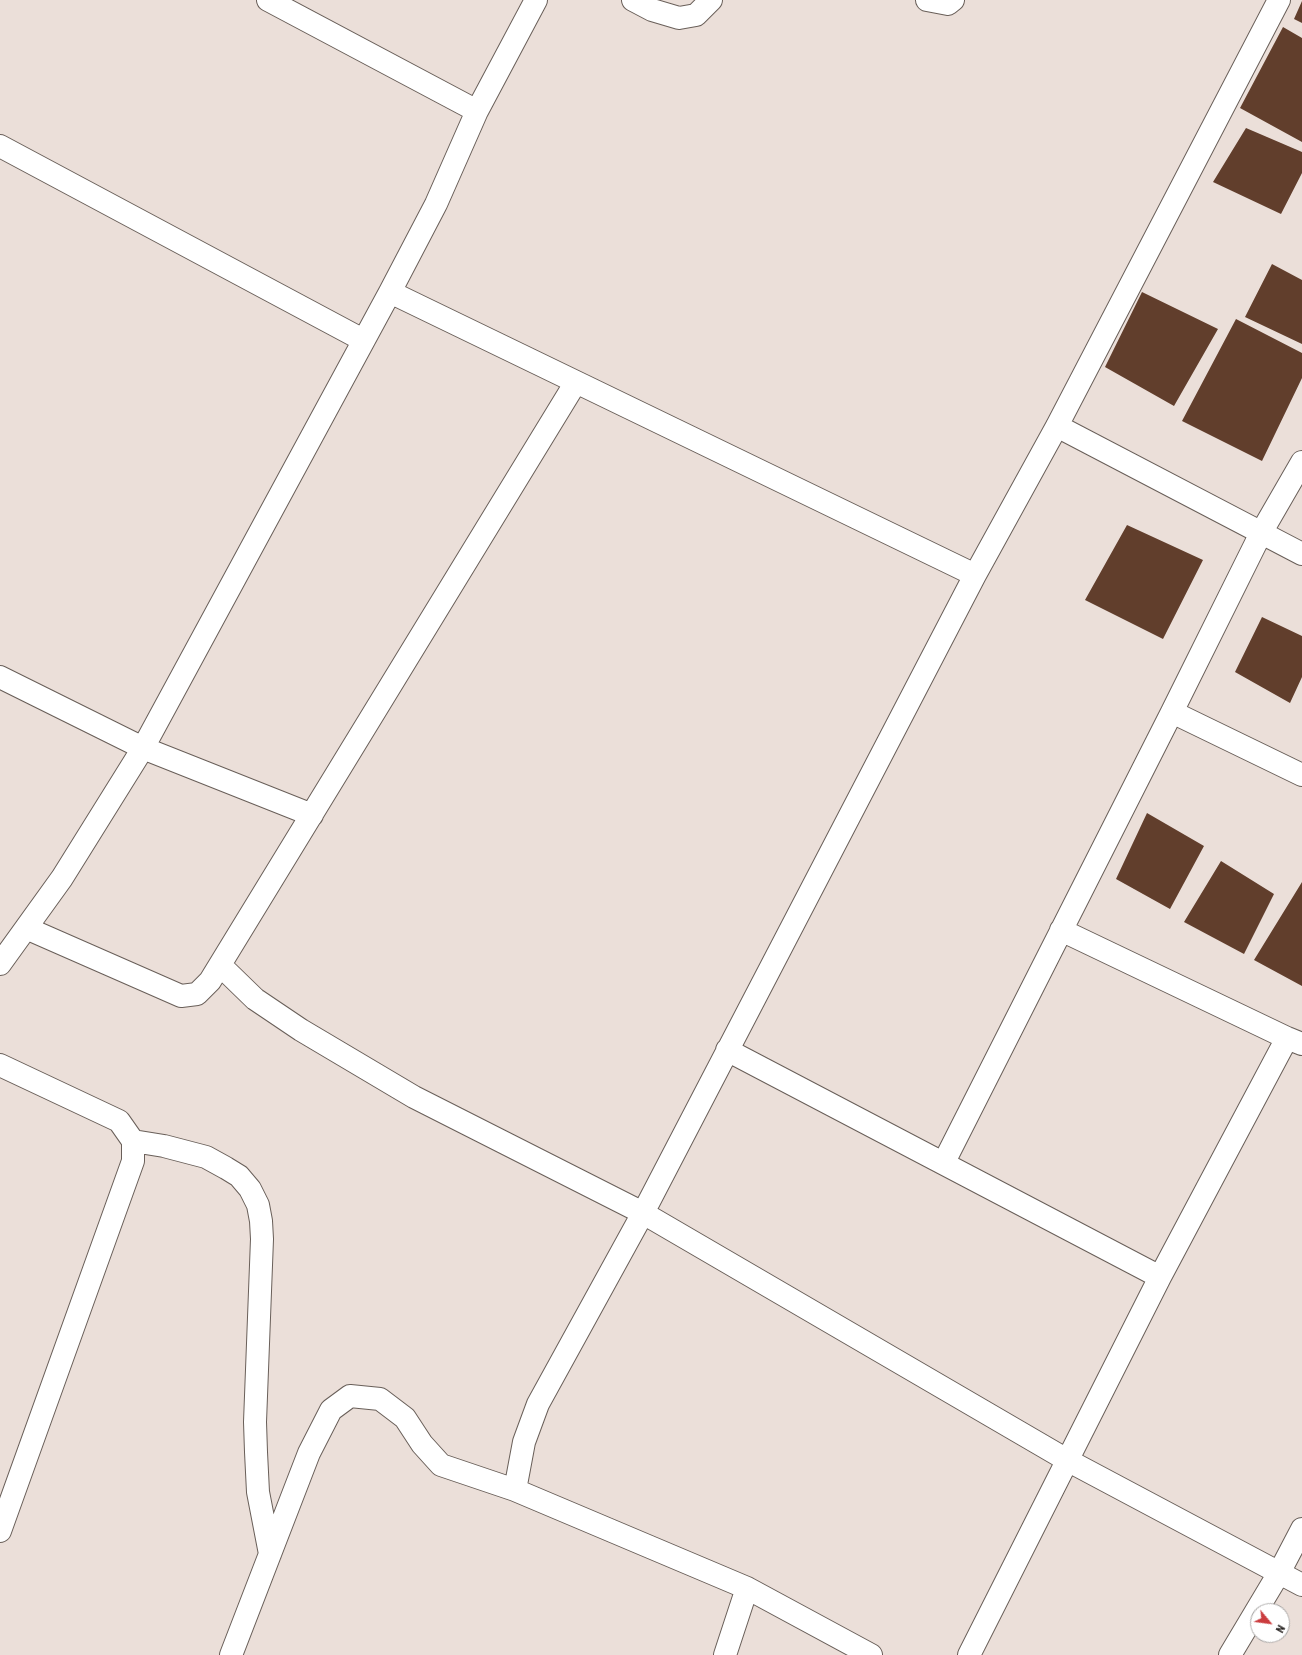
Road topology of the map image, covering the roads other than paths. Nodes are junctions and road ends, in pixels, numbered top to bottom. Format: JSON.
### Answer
{"nodes":[{"id":1,"x":268,"y":0,"type":"edge"},
{"id":2,"x":536,"y":0,"type":"edge"},
{"id":3,"x":633,"y":0,"type":"edge"},
{"id":4,"x":711,"y":0,"type":"edge"},
{"id":5,"x":927,"y":0,"type":"edge"},
{"id":6,"x":953,"y":0,"type":"edge"},
{"id":7,"x":1278,"y":0,"type":"edge"},
{"id":8,"x":477,"y":111,"type":"junction"},
{"id":9,"x":0,"y":146,"type":"edge"},
{"id":10,"x":390,"y":292,"type":"junction"},
{"id":11,"x":363,"y":340,"type":"junction"},
{"id":12,"x":576,"y":382,"type":"junction"},
{"id":13,"x":1057,"y":426,"type":"junction"},
{"id":14,"x":1302,"y":462,"type":"edge"},
{"id":15,"x":1261,"y":533,"type":"junction"},
{"id":16,"x":1302,"y":554,"type":"edge"},
{"id":17,"x":975,"y":575,"type":"junction"},
{"id":18,"x":0,"y":677,"type":"edge"},
{"id":19,"x":1172,"y":712,"type":"junction"},
{"id":20,"x":143,"y":748,"type":"junction"},
{"id":21,"x":1302,"y":775,"type":"edge"},
{"id":22,"x":312,"y":815,"type":"junction"},
{"id":23,"x":26,"y":928,"type":"junction"},
{"id":24,"x":1061,"y":930,"type":"junction"},
{"id":25,"x":0,"y":964,"type":"edge"},
{"id":26,"x":220,"y":965,"type":"junction"},
{"id":27,"x":1294,"y":1041,"type":"edge"},
{"id":28,"x":727,"y":1050,"type":"junction"},
{"id":29,"x":0,"y":1065,"type":"edge"},
{"id":30,"x":133,"y":1141,"type":"junction"},
{"id":31,"x":944,"y":1162,"type":"junction"},
{"id":32,"x":643,"y":1213,"type":"junction"},
{"id":33,"x":1160,"y":1277,"type":"junction"},
{"id":34,"x":1067,"y":1460,"type":"junction"},
{"id":35,"x":515,"y":1490,"type":"junction"},
{"id":36,"x":1302,"y":1529,"type":"edge"},
{"id":37,"x":0,"y":1531,"type":"edge"},
{"id":38,"x":270,"y":1554,"type":"junction"},
{"id":39,"x":1280,"y":1573,"type":"junction"},
{"id":40,"x":1302,"y":1584,"type":"edge"},
{"id":41,"x":747,"y":1588,"type":"junction"},
{"id":42,"x":231,"y":1655,"type":"edge"},
{"id":43,"x":724,"y":1655,"type":"edge"},
{"id":44,"x":871,"y":1655,"type":"edge"},
{"id":45,"x":969,"y":1655,"type":"edge"},
{"id":46,"x":1230,"y":1655,"type":"edge"}],
"edges":[{"from":1,"to":8,"type":"street"},
{"from":2,"to":8,"type":"street"},
{"from":3,"to":4,"type":"street"},
{"from":5,"to":6,"type":"street"},
{"from":7,"to":13,"type":"street"},
{"from":8,"to":10,"type":"street"},
{"from":9,"to":11,"type":"street"},
{"from":10,"to":11,"type":"street"},
{"from":10,"to":12,"type":"street"},
{"from":11,"to":20,"type":"street"},
{"from":12,"to":17,"type":"street"},
{"from":12,"to":22,"type":"street"},
{"from":13,"to":15,"type":"street"},
{"from":13,"to":17,"type":"street"},
{"from":14,"to":15,"type":"street"},
{"from":15,"to":16,"type":"street"},
{"from":15,"to":19,"type":"street"},
{"from":17,"to":28,"type":"street"},
{"from":18,"to":20,"type":"street"},
{"from":19,"to":21,"type":"street"},
{"from":19,"to":24,"type":"street"},
{"from":20,"to":22,"type":"street"},
{"from":20,"to":23,"type":"street"},
{"from":22,"to":26,"type":"street"},
{"from":23,"to":25,"type":"street"},
{"from":23,"to":26,"type":"street"},
{"from":24,"to":27,"type":"street"},
{"from":24,"to":31,"type":"street"},
{"from":26,"to":32,"type":"street"},
{"from":27,"to":33,"type":"street"},
{"from":28,"to":31,"type":"street"},
{"from":28,"to":32,"type":"street"},
{"from":29,"to":30,"type":"street"},
{"from":30,"to":37,"type":"street"},
{"from":30,"to":38,"type":"street"},
{"from":31,"to":33,"type":"street"},
{"from":32,"to":34,"type":"street"},
{"from":32,"to":35,"type":"street"},
{"from":33,"to":34,"type":"street"},
{"from":34,"to":39,"type":"street"},
{"from":34,"to":45,"type":"street"},
{"from":35,"to":38,"type":"street"},
{"from":35,"to":41,"type":"street"},
{"from":36,"to":39,"type":"street"},
{"from":38,"to":42,"type":"street"},
{"from":39,"to":40,"type":"street"},
{"from":39,"to":46,"type":"street"},
{"from":41,"to":43,"type":"street"},
{"from":41,"to":44,"type":"street"}]}
